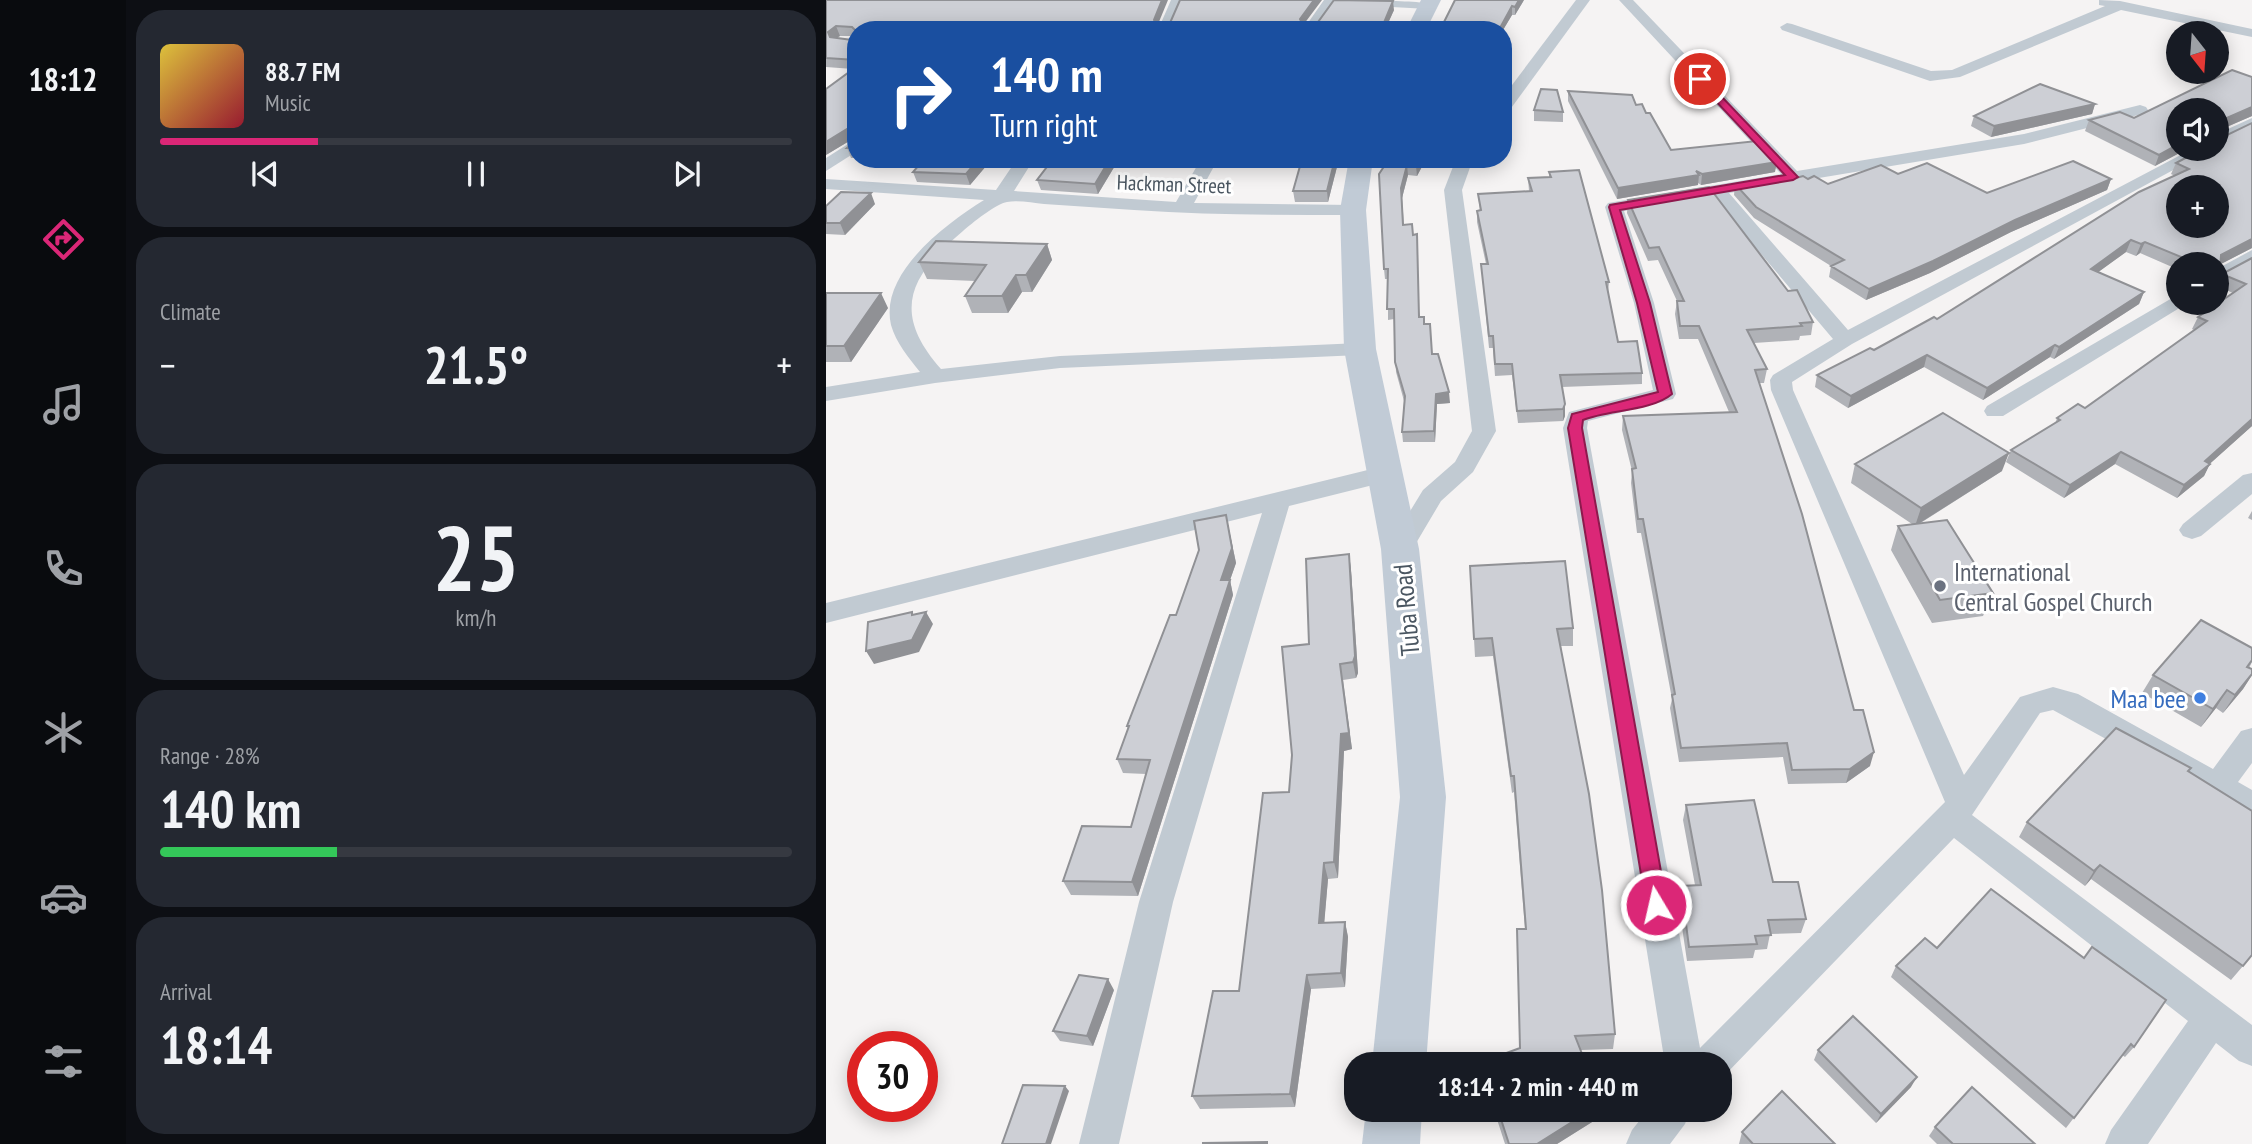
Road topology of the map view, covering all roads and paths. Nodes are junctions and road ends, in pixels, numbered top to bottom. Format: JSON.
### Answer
{"nodes":[{"id":1,"x":1178,"y":0,"type":"edge"},
{"id":2,"x":1334,"y":0,"type":"edge"},
{"id":3,"x":1583,"y":0,"type":"edge"},
{"id":4,"x":1626,"y":0,"type":"edge"},
{"id":5,"x":2096,"y":0,"type":"edge"},
{"id":6,"x":1430,"y":2,"type":"edge"},
{"id":7,"x":2120,"y":5,"type":"junction"},
{"id":8,"x":1169,"y":21,"type":"edge"},
{"id":9,"x":1317,"y":21,"type":"edge"},
{"id":10,"x":1420,"y":21,"type":"edge"},
{"id":11,"x":1787,"y":27,"type":"dead end"},
{"id":12,"x":2252,"y":33,"type":"edge"},
{"id":13,"x":1512,"y":96,"type":"edge"},
{"id":14,"x":2140,"y":110,"type":"dead end"},
{"id":15,"x":2252,"y":123,"type":"edge"},
{"id":16,"x":2229,"y":135,"type":"edge"},
{"id":17,"x":2229,"y":139,"type":"edge"},
{"id":18,"x":2252,"y":145,"type":"edge"},
{"id":19,"x":847,"y":151,"type":"edge"},
{"id":20,"x":2181,"y":161,"type":"edge"},
{"id":21,"x":826,"y":166,"type":"edge"},
{"id":22,"x":1020,"y":168,"type":"edge"},
{"id":23,"x":1205,"y":168,"type":"edge"},
{"id":24,"x":1360,"y":168,"type":"edge"},
{"id":25,"x":1462,"y":168,"type":"edge"},
{"id":26,"x":1793,"y":177,"type":"junction"},
{"id":27,"x":826,"y":184,"type":"edge"},
{"id":28,"x":1716,"y":189,"type":"junction"},
{"id":29,"x":1000,"y":197,"type":"junction"},
{"id":30,"x":1182,"y":208,"type":"junction"},
{"id":31,"x":1353,"y":210,"type":"junction"},
{"id":32,"x":2252,"y":256,"type":"edge"},
{"id":33,"x":2229,"y":270,"type":"edge"},
{"id":34,"x":2166,"y":308,"type":"edge"},
{"id":35,"x":1845,"y":340,"type":"junction"},
{"id":36,"x":1360,"y":349,"type":"junction"},
{"id":37,"x":935,"y":376,"type":"junction"},
{"id":38,"x":826,"y":394,"type":"edge"},
{"id":39,"x":1995,"y":411,"type":"dead end"},
{"id":40,"x":1384,"y":474,"type":"junction"},
{"id":41,"x":2252,"y":481,"type":"edge"},
{"id":42,"x":1278,"y":500,"type":"junction"},
{"id":43,"x":2192,"y":530,"type":"dead end"},
{"id":44,"x":1400,"y":549,"type":"junction"},
{"id":45,"x":826,"y":613,"type":"edge"},
{"id":46,"x":2252,"y":740,"type":"edge"},
{"id":47,"x":2218,"y":785,"type":"junction"},
{"id":48,"x":2252,"y":806,"type":"edge"},
{"id":49,"x":1956,"y":810,"type":"junction"},
{"id":50,"x":2211,"y":1018,"type":"junction"},
{"id":51,"x":2252,"y":1048,"type":"edge"},
{"id":52,"x":1400,"y":1052,"type":"edge"},
{"id":53,"x":1682,"y":1052,"type":"edge"},
{"id":54,"x":1722,"y":1052,"type":"edge"},
{"id":55,"x":1393,"y":1122,"type":"edge"},
{"id":56,"x":1662,"y":1122,"type":"edge"},
{"id":57,"x":1099,"y":1144,"type":"edge"},
{"id":58,"x":1391,"y":1144,"type":"edge"},
{"id":59,"x":1646,"y":1144,"type":"edge"},
{"id":60,"x":2125,"y":1144,"type":"edge"}],
"edges":[{"from":1,"to":8,"type":"street"},
{"from":2,"to":6,"type":"street"},
{"from":2,"to":9,"type":"street"},
{"from":3,"to":13,"type":"street"},
{"from":4,"to":26,"type":"street"},
{"from":5,"to":7,"type":"street"},
{"from":6,"to":10,"type":"street"},
{"from":7,"to":11,"type":"street"},
{"from":7,"to":12,"type":"street"},
{"from":14,"to":26,"type":"street"},
{"from":15,"to":16,"type":"street"},
{"from":17,"to":18,"type":"street"},
{"from":19,"to":21,"type":"street"},
{"from":20,"to":35,"type":"street"},
{"from":22,"to":29,"type":"street"},
{"from":23,"to":30,"type":"street"},
{"from":24,"to":31,"type":"street","name":"Tuba Road"},
{"from":25,"to":44,"type":"street"},
{"from":26,"to":28,"type":"street"},
{"from":27,"to":29,"type":"street","name":"Hackman Street"},
{"from":28,"to":35,"type":"street"},
{"from":28,"to":53,"type":"street"},
{"from":29,"to":30,"type":"street","name":"Hackman Street"},
{"from":29,"to":37,"type":"street"},
{"from":30,"to":31,"type":"street","name":"Hackman Street"},
{"from":31,"to":36,"type":"street","name":"Tuba Road"},
{"from":32,"to":33,"type":"street"},
{"from":34,"to":39,"type":"street"},
{"from":35,"to":49,"type":"street"},
{"from":36,"to":37,"type":"street"},
{"from":36,"to":40,"type":"street","name":"Tuba Road"},
{"from":37,"to":38,"type":"street"},
{"from":40,"to":42,"type":"street"},
{"from":40,"to":44,"type":"street","name":"Tuba Road"},
{"from":41,"to":43,"type":"street"},
{"from":42,"to":45,"type":"street"},
{"from":42,"to":57,"type":"street"},
{"from":44,"to":52,"type":"street","name":"Tuba Road"},
{"from":46,"to":47,"type":"street"},
{"from":47,"to":48,"type":"street"},
{"from":47,"to":49,"type":"street"},
{"from":49,"to":50,"type":"street"},
{"from":49,"to":54,"type":"street"},
{"from":50,"to":51,"type":"street"},
{"from":50,"to":60,"type":"street"},
{"from":55,"to":58,"type":"street"},
{"from":56,"to":59,"type":"street"}]}
